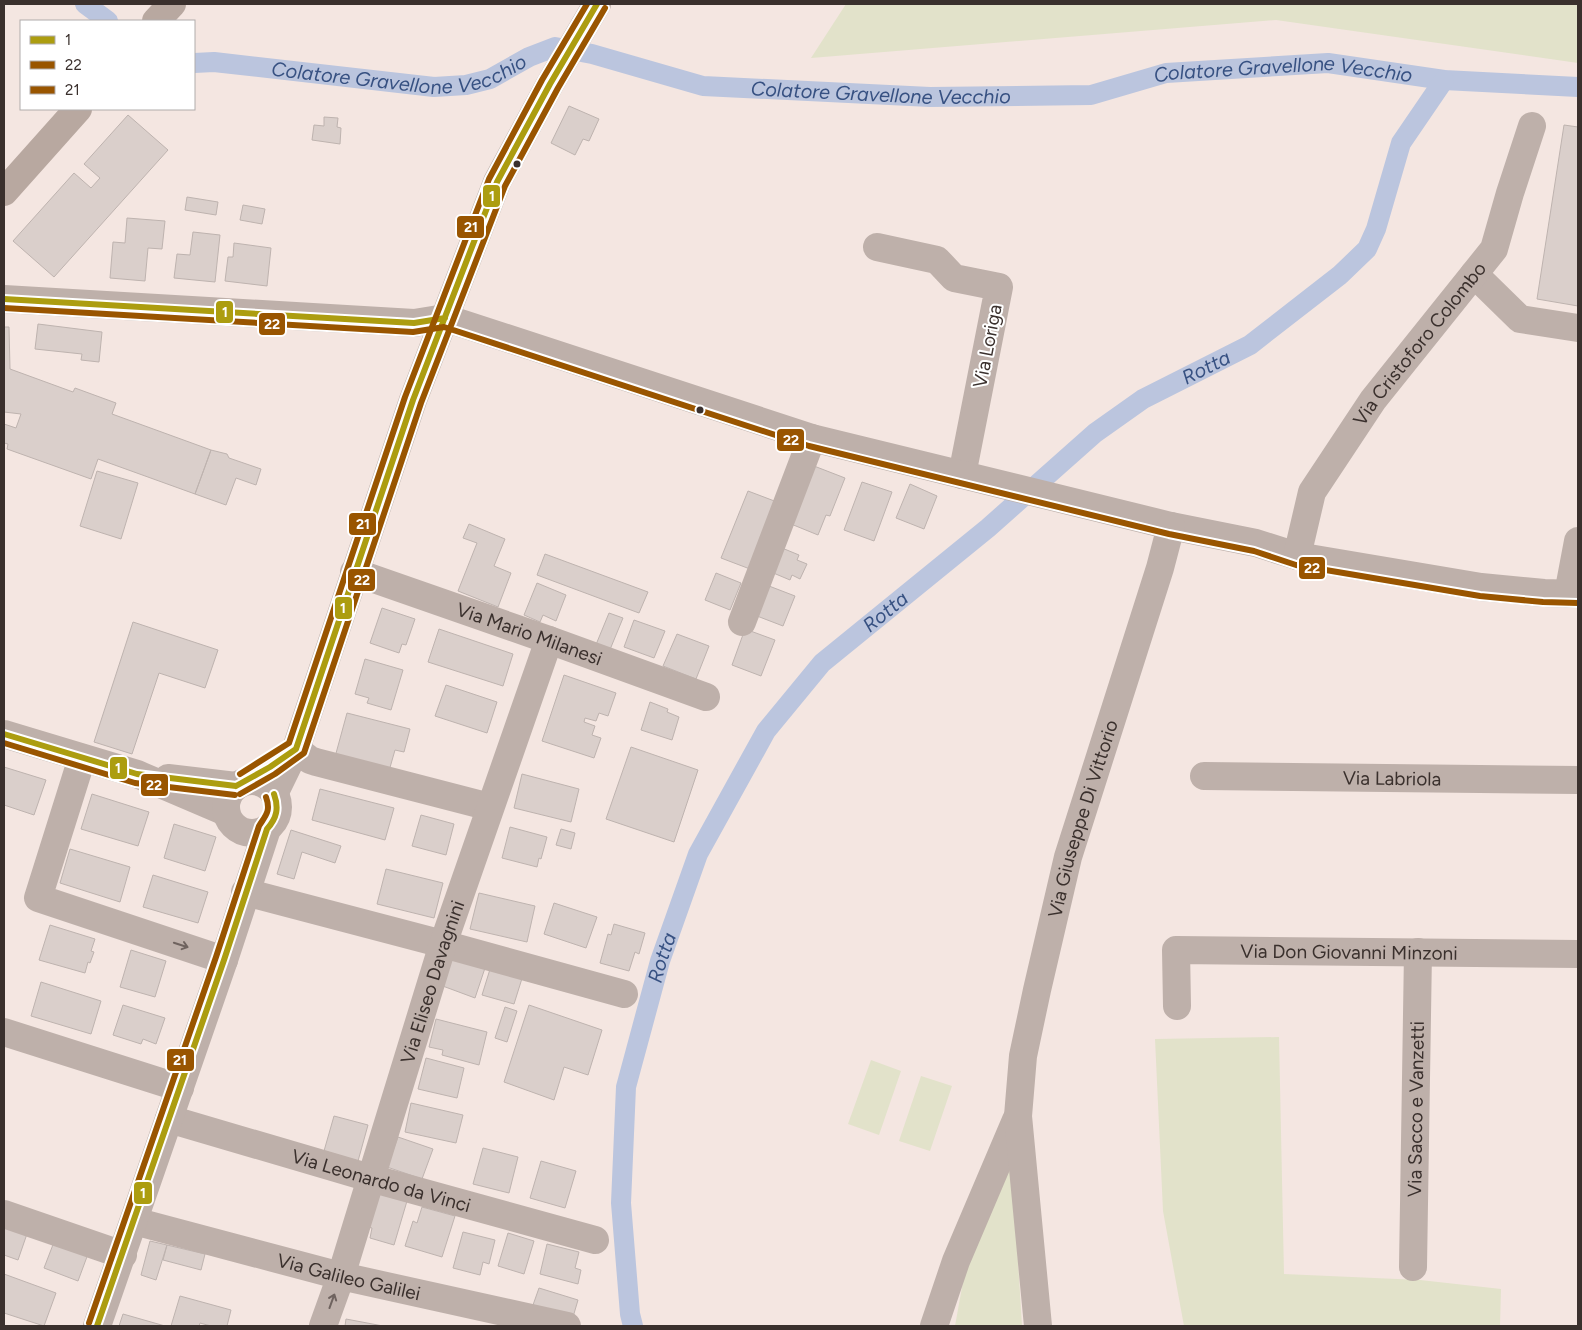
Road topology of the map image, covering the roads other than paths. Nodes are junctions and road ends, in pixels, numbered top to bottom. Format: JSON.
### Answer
{"nodes":[{"id":1,"x":172,"y":4,"type":"edge"},
{"id":2,"x":593,"y":10,"type":"edge"},
{"id":3,"x":157,"y":20,"type":"edge"},
{"id":4,"x":77,"y":110,"type":"edge"},
{"id":5,"x":1532,"y":126,"type":"dead end"},
{"id":6,"x":4,"y":192,"type":"edge"},
{"id":7,"x":877,"y":247,"type":"dead end"},
{"id":8,"x":1474,"y":274,"type":"junction"},
{"id":9,"x":4,"y":299,"type":"edge"},
{"id":10,"x":446,"y":318,"type":"junction"},
{"id":11,"x":1578,"y":328,"type":"edge"},
{"id":12,"x":812,"y":438,"type":"junction"},
{"id":13,"x":962,"y":474,"type":"junction"},
{"id":14,"x":1171,"y":526,"type":"junction"},
{"id":15,"x":1578,"y":541,"type":"edge"},
{"id":16,"x":1297,"y":556,"type":"junction"},
{"id":17,"x":354,"y":572,"type":"junction"},
{"id":18,"x":1573,"y":594,"type":"edge"},
{"id":19,"x":742,"y":622,"type":"dead end"},
{"id":20,"x":549,"y":640,"type":"junction"},
{"id":21,"x":706,"y":697,"type":"dead end"},
{"id":22,"x":4,"y":734,"type":"edge"},
{"id":23,"x":296,"y":749,"type":"junction"},
{"id":24,"x":82,"y":758,"type":"junction"},
{"id":25,"x":137,"y":774,"type":"junction"},
{"id":26,"x":1204,"y":776,"type":"dead end"},
{"id":27,"x":1578,"y":780,"type":"edge"},
{"id":28,"x":240,"y":784,"type":"junction"},
{"id":29,"x":274,"y":794,"type":"junction"},
{"id":30,"x":490,"y":807,"type":"junction"},
{"id":31,"x":230,"y":820,"type":"junction"},
{"id":32,"x":267,"y":829,"type":"junction"},
{"id":33,"x":245,"y":892,"type":"junction"},
{"id":34,"x":443,"y":944,"type":"junction"},
{"id":35,"x":1418,"y":952,"type":"junction"},
{"id":36,"x":1578,"y":954,"type":"edge"},
{"id":37,"x":224,"y":960,"type":"junction"},
{"id":38,"x":624,"y":994,"type":"dead end"},
{"id":39,"x":1177,"y":1006,"type":"dead end"},
{"id":40,"x":4,"y":1032,"type":"edge"},
{"id":41,"x":180,"y":1088,"type":"junction"},
{"id":42,"x":1018,"y":1116,"type":"junction"},
{"id":43,"x":169,"y":1119,"type":"junction"},
{"id":44,"x":370,"y":1178,"type":"junction"},
{"id":45,"x":4,"y":1214,"type":"edge"},
{"id":46,"x":134,"y":1221,"type":"junction"},
{"id":47,"x":595,"y":1240,"type":"dead end"},
{"id":48,"x":123,"y":1255,"type":"junction"},
{"id":49,"x":1414,"y":1267,"type":"dead end"},
{"id":50,"x":341,"y":1276,"type":"junction"},
{"id":51,"x":935,"y":1324,"type":"edge"},
{"id":52,"x":97,"y":1326,"type":"edge"},
{"id":53,"x":323,"y":1326,"type":"edge"},
{"id":54,"x":566,"y":1326,"type":"edge"},
{"id":55,"x":1038,"y":1326,"type":"edge"}],
"edges":[{"from":1,"to":3,"type":"main road"},
{"from":2,"to":10,"type":"street"},
{"from":4,"to":6,"type":"main road"},
{"from":5,"to":8,"type":"street","name":"Via Cristoforo Colombo"},
{"from":7,"to":13,"type":"street","name":"Via Loriga"},
{"from":8,"to":11,"type":"street"},
{"from":8,"to":16,"type":"street","name":"Via Cristoforo Colombo"},
{"from":9,"to":10,"type":"street"},
{"from":10,"to":12,"type":"street"},
{"from":10,"to":17,"type":"street"},
{"from":12,"to":13,"type":"street"},
{"from":12,"to":19,"type":"street"},
{"from":13,"to":14,"type":"street"},
{"from":14,"to":16,"type":"street"},
{"from":14,"to":42,"type":"street","name":"Via Giuseppe Di Vittorio"},
{"from":15,"to":18,"type":"street"},
{"from":16,"to":18,"type":"street"},
{"from":17,"to":20,"type":"street","name":"Via Mario Milanesi"},
{"from":17,"to":23,"type":"street"},
{"from":20,"to":21,"type":"street","name":"Via Mario Milanesi"},
{"from":20,"to":30,"type":"street","name":"Via Eliseo Davagnini"},
{"from":22,"to":24,"type":"street"},
{"from":23,"to":28,"type":"street"},
{"from":23,"to":29,"type":"street"},
{"from":23,"to":30,"type":"street"},
{"from":24,"to":25,"type":"street"},
{"from":24,"to":37,"type":"street","one_way":true},
{"from":25,"to":28,"type":"street"},
{"from":25,"to":31,"type":"street"},
{"from":26,"to":27,"type":"street","name":"Via Labriola"},
{"from":28,"to":29,"type":"street"},
{"from":28,"to":31,"type":"street"},
{"from":29,"to":32,"type":"street"},
{"from":30,"to":34,"type":"street","name":"Via Eliseo Davagnini"},
{"from":31,"to":32,"type":"street"},
{"from":31,"to":33,"type":"street"},
{"from":32,"to":33,"type":"street"},
{"from":33,"to":34,"type":"street"},
{"from":33,"to":37,"type":"street"},
{"from":34,"to":38,"type":"street"},
{"from":34,"to":44,"type":"street","name":"Via Eliseo Davagnini"},
{"from":35,"to":36,"type":"street","name":"Via Don Giovanni Minzoni"},
{"from":35,"to":39,"type":"street","name":"Via Don Giovanni Minzoni"},
{"from":35,"to":49,"type":"street","name":"Via Sacco e Vanzetti"},
{"from":37,"to":41,"type":"street"},
{"from":40,"to":41,"type":"street"},
{"from":41,"to":43,"type":"street"},
{"from":42,"to":51,"type":"street","name":"Via Giuseppe Di Vittorio"},
{"from":42,"to":55,"type":"street","name":"Via Giuseppe Di Vittorio"},
{"from":43,"to":44,"type":"street","name":"Via Leonardo da Vinci"},
{"from":43,"to":46,"type":"street"},
{"from":44,"to":47,"type":"street","name":"Via Leonardo da Vinci"},
{"from":44,"to":50,"type":"street","name":"Via Eliseo Davagnini"},
{"from":45,"to":48,"type":"street"},
{"from":46,"to":48,"type":"street"},
{"from":46,"to":50,"type":"street","name":"Via Galileo Galilei"},
{"from":48,"to":52,"type":"street"},
{"from":53,"to":50,"type":"street","name":"Via Eliseo Davagnini","one_way":true},
{"from":50,"to":54,"type":"street","name":"Via Galileo Galilei"}]}
